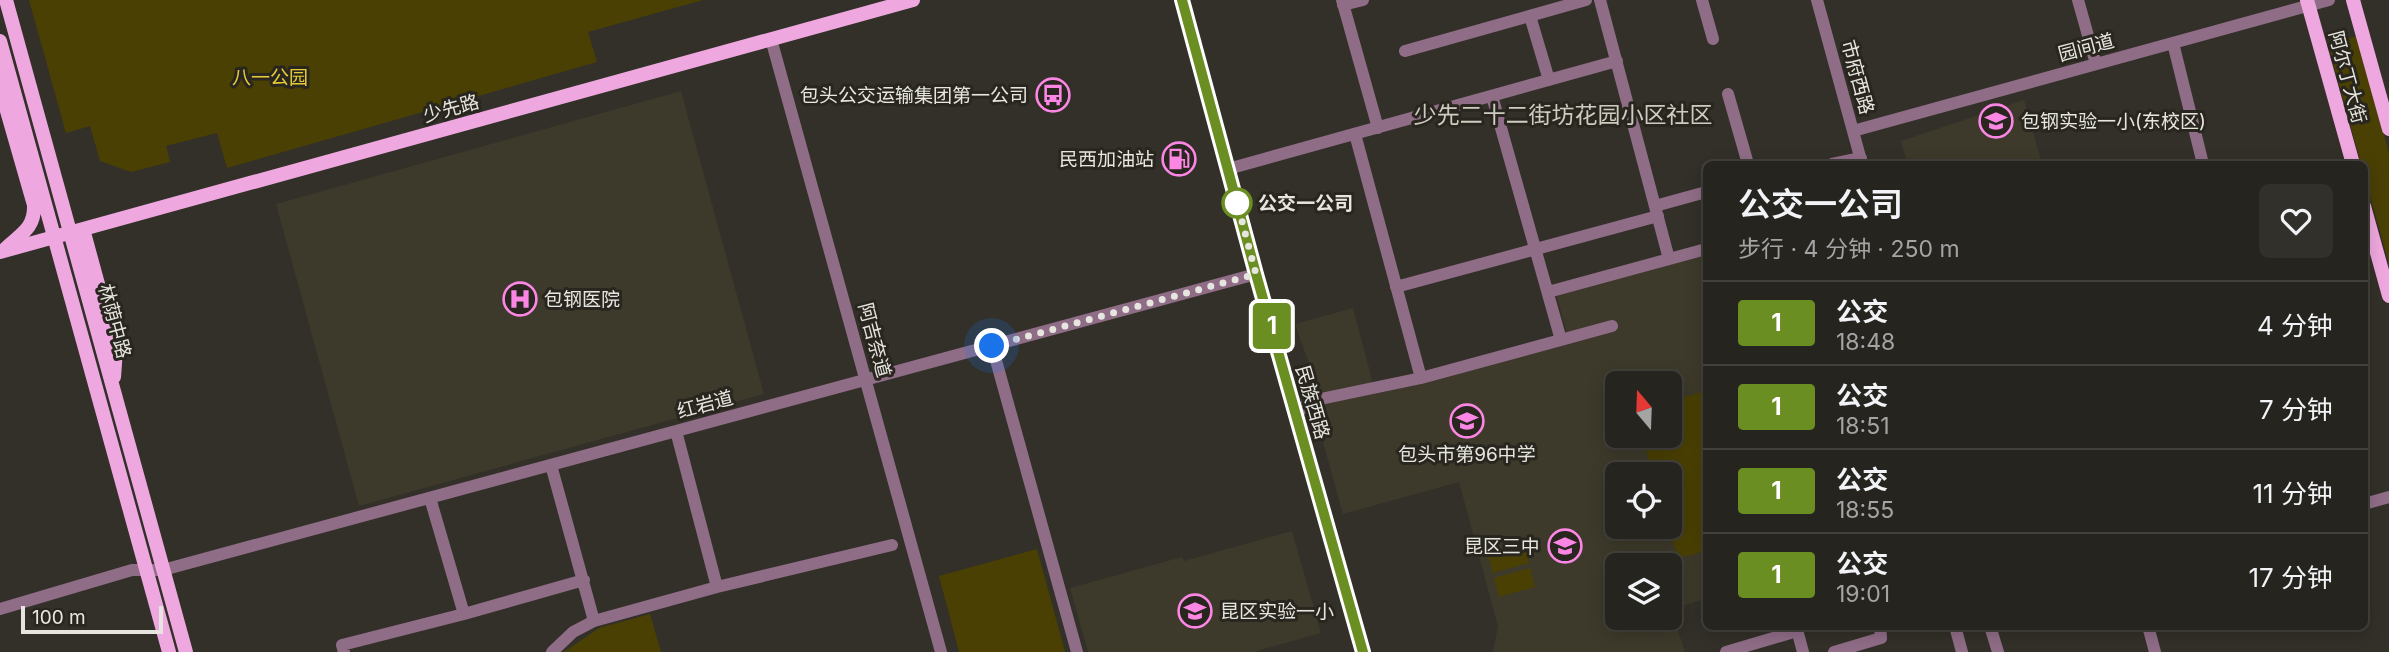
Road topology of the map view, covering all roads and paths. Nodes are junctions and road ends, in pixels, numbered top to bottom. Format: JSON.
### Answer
{"nodes":[{"id":1,"x":6,"y":0,"type":"edge"},
{"id":2,"x":913,"y":0,"type":"edge"},
{"id":3,"x":1182,"y":0,"type":"edge"},
{"id":4,"x":1363,"y":0,"type":"edge"},
{"id":5,"x":1586,"y":0,"type":"edge"},
{"id":6,"x":1600,"y":0,"type":"edge"},
{"id":7,"x":1702,"y":0,"type":"edge"},
{"id":8,"x":1817,"y":0,"type":"edge"},
{"id":9,"x":2078,"y":0,"type":"edge"},
{"id":10,"x":2329,"y":0,"type":"edge"},
{"id":11,"x":2353,"y":0,"type":"edge"},
{"id":12,"x":1343,"y":3,"type":"edge"},
{"id":13,"x":2308,"y":3,"type":"edge"},
{"id":14,"x":1530,"y":16,"type":"junction"},
{"id":15,"x":771,"y":39,"type":"junction"},
{"id":16,"x":1713,"y":39,"type":"dead end"},
{"id":17,"x":2173,"y":43,"type":"junction"},
{"id":18,"x":1,"y":45,"type":"edge"},
{"id":19,"x":1405,"y":51,"type":"dead end"},
{"id":20,"x":1617,"y":61,"type":"junction"},
{"id":21,"x":2096,"y":64,"type":"junction"},
{"id":22,"x":1549,"y":80,"type":"junction"},
{"id":23,"x":1728,"y":94,"type":"dead end"},
{"id":24,"x":1492,"y":96,"type":"junction"},
{"id":25,"x":1378,"y":128,"type":"junction"},
{"id":26,"x":2389,"y":130,"type":"edge"},
{"id":27,"x":1853,"y":131,"type":"junction"},
{"id":28,"x":1354,"y":134,"type":"junction"},
{"id":29,"x":1747,"y":161,"type":"edge"},
{"id":30,"x":1862,"y":161,"type":"edge"},
{"id":31,"x":2202,"y":161,"type":"edge"},
{"id":32,"x":2352,"y":161,"type":"edge"},
{"id":33,"x":1228,"y":169,"type":"junction"},
{"id":34,"x":1703,"y":193,"type":"edge"},
{"id":35,"x":1657,"y":211,"type":"junction"},
{"id":36,"x":2368,"y":220,"type":"edge"},
{"id":37,"x":77,"y":231,"type":"junction"},
{"id":38,"x":54,"y":237,"type":"junction"},
{"id":39,"x":1535,"y":249,"type":"junction"},
{"id":40,"x":1703,"y":249,"type":"edge"},
{"id":41,"x":1,"y":252,"type":"edge"},
{"id":42,"x":1669,"y":259,"type":"junction"},
{"id":43,"x":1256,"y":274,"type":"junction"},
{"id":44,"x":1396,"y":287,"type":"junction"},
{"id":45,"x":1548,"y":292,"type":"junction"},
{"id":46,"x":2389,"y":296,"type":"edge"},
{"id":47,"x":1612,"y":326,"type":"dead end"},
{"id":48,"x":1561,"y":340,"type":"junction"},
{"id":49,"x":992,"y":346,"type":"junction"},
{"id":50,"x":1421,"y":378,"type":"junction"},
{"id":51,"x":866,"y":380,"type":"junction"},
{"id":52,"x":1297,"y":413,"type":"junction"},
{"id":53,"x":676,"y":431,"type":"junction"},
{"id":54,"x":551,"y":465,"type":"junction"},
{"id":55,"x":2389,"y":497,"type":"edge"},
{"id":56,"x":430,"y":498,"type":"junction"},
{"id":57,"x":2368,"y":503,"type":"edge"},
{"id":58,"x":892,"y":545,"type":"dead end"},
{"id":59,"x":146,"y":570,"type":"junction"},
{"id":60,"x":163,"y":570,"type":"junction"},
{"id":61,"x":584,"y":580,"type":"junction"},
{"id":62,"x":717,"y":587,"type":"junction"},
{"id":63,"x":0,"y":609,"type":"edge"},
{"id":64,"x":464,"y":614,"type":"junction"},
{"id":65,"x":594,"y":621,"type":"junction"},
{"id":66,"x":1793,"y":630,"type":"edge"},
{"id":67,"x":1796,"y":630,"type":"edge"},
{"id":68,"x":1880,"y":630,"type":"edge"},
{"id":69,"x":1956,"y":630,"type":"edge"},
{"id":70,"x":1991,"y":630,"type":"edge"},
{"id":71,"x":2149,"y":630,"type":"edge"},
{"id":72,"x":169,"y":652,"type":"edge"},
{"id":73,"x":186,"y":652,"type":"edge"},
{"id":74,"x":344,"y":652,"type":"edge"},
{"id":75,"x":552,"y":652,"type":"edge"},
{"id":76,"x":941,"y":652,"type":"edge"},
{"id":77,"x":1077,"y":652,"type":"edge"},
{"id":78,"x":1363,"y":652,"type":"edge"},
{"id":79,"x":1726,"y":652,"type":"edge"},
{"id":80,"x":1803,"y":652,"type":"edge"},
{"id":81,"x":1834,"y":652,"type":"edge"},
{"id":82,"x":1962,"y":652,"type":"edge"},
{"id":83,"x":1997,"y":652,"type":"edge"},
{"id":84,"x":2155,"y":652,"type":"edge"}],
"edges":[{"from":1,"to":37,"type":"main road","name":"林荫中路"},
{"from":2,"to":15,"type":"main road","name":"少先路"},
{"from":3,"to":33,"type":"main road","name":"民族西路"},
{"from":4,"to":12,"type":"street"},
{"from":5,"to":14,"type":"street"},
{"from":6,"to":20,"type":"street"},
{"from":7,"to":16,"type":"street"},
{"from":8,"to":27,"type":"street","name":"市府西路"},
{"from":9,"to":21,"type":"street"},
{"from":10,"to":13,"type":"street","name":"园间道"},
{"from":11,"to":26,"type":"main road","name":"阿尔丁大街"},
{"from":12,"to":25,"type":"street"},
{"from":13,"to":17,"type":"street","name":"园间道"},
{"from":13,"to":32,"type":"main road","name":"阿尔丁大街"},
{"from":14,"to":19,"type":"street"},
{"from":14,"to":22,"type":"street"},
{"from":15,"to":37,"type":"main road","name":"少先路"},
{"from":15,"to":51,"type":"street","name":"阿吉奈道"},
{"from":17,"to":21,"type":"street","name":"园间道"},
{"from":17,"to":31,"type":"street"},
{"from":18,"to":38,"type":"main road","name":"林荫中路"},
{"from":18,"to":41,"type":"main road"},
{"from":20,"to":22,"type":"street"},
{"from":20,"to":35,"type":"street"},
{"from":21,"to":27,"type":"street","name":"园间道"},
{"from":22,"to":24,"type":"street"},
{"from":23,"to":29,"type":"street"},
{"from":24,"to":25,"type":"street"},
{"from":24,"to":39,"type":"street"},
{"from":25,"to":28,"type":"street"},
{"from":27,"to":30,"type":"street","name":"市府西路"},
{"from":28,"to":33,"type":"street"},
{"from":28,"to":44,"type":"street"},
{"from":33,"to":43,"type":"main road","name":"民族西路"},
{"from":34,"to":35,"type":"street"},
{"from":35,"to":39,"type":"street"},
{"from":35,"to":42,"type":"street"},
{"from":36,"to":46,"type":"main road"},
{"from":37,"to":38,"type":"main road","name":"少先路"},
{"from":37,"to":60,"type":"main road","name":"林荫中路"},
{"from":38,"to":41,"type":"main road","name":"少先路"},
{"from":38,"to":59,"type":"main road","name":"林荫中路"},
{"from":39,"to":44,"type":"street"},
{"from":39,"to":45,"type":"street"},
{"from":40,"to":42,"type":"street"},
{"from":42,"to":45,"type":"street"},
{"from":43,"to":49,"type":"street","name":"红岩道"},
{"from":43,"to":52,"type":"main road","name":"民族西路"},
{"from":44,"to":50,"type":"street"},
{"from":45,"to":48,"type":"street"},
{"from":47,"to":48,"type":"street"},
{"from":48,"to":50,"type":"street"},
{"from":49,"to":51,"type":"street","name":"红岩道"},
{"from":49,"to":77,"type":"street"},
{"from":50,"to":52,"type":"street"},
{"from":51,"to":53,"type":"street","name":"红岩道"},
{"from":51,"to":76,"type":"street","name":"阿吉奈道"},
{"from":52,"to":78,"type":"main road","name":"民族西路"},
{"from":53,"to":54,"type":"street","name":"红岩道"},
{"from":53,"to":62,"type":"street"},
{"from":54,"to":56,"type":"street","name":"红岩道"},
{"from":54,"to":61,"type":"street"},
{"from":55,"to":57,"type":"street"},
{"from":56,"to":60,"type":"street","name":"红岩道"},
{"from":56,"to":64,"type":"street"},
{"from":58,"to":62,"type":"street"},
{"from":59,"to":60,"type":"street","name":"红岩道"},
{"from":59,"to":63,"type":"street","name":"红岩道"},
{"from":59,"to":72,"type":"main road","name":"林荫中路"},
{"from":60,"to":73,"type":"main road","name":"林荫中路"},
{"from":61,"to":64,"type":"street"},
{"from":61,"to":65,"type":"street"},
{"from":62,"to":65,"type":"street"},
{"from":64,"to":74,"type":"street"},
{"from":65,"to":75,"type":"street"},
{"from":66,"to":79,"type":"street"},
{"from":67,"to":80,"type":"street"},
{"from":68,"to":81,"type":"street"},
{"from":69,"to":82,"type":"street"},
{"from":70,"to":83,"type":"street"},
{"from":71,"to":84,"type":"street"}]}
